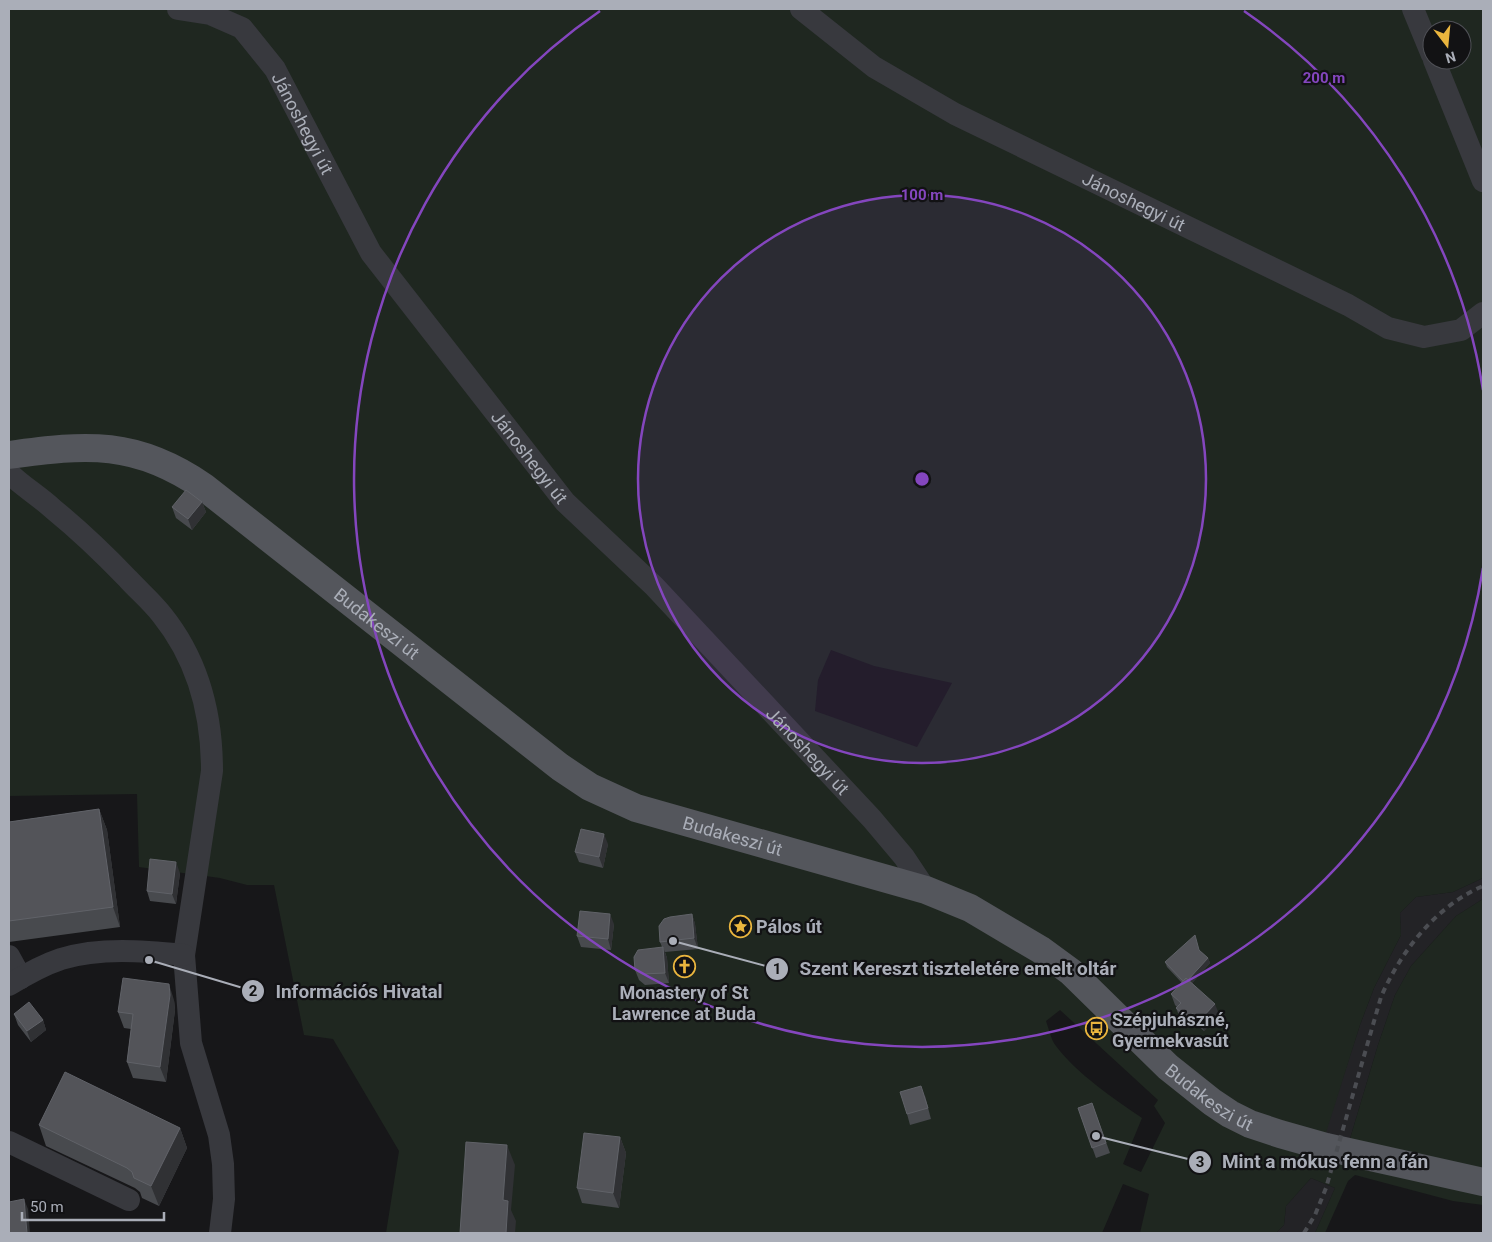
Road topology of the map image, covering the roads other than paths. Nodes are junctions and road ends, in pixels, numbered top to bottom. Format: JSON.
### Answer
{"nodes":[{"id":1,"x":178,"y":9,"type":"edge"},
{"id":2,"x":801,"y":9,"type":"edge"},
{"id":3,"x":1413,"y":9,"type":"edge"},
{"id":4,"x":1422,"y":31,"type":"edge"},
{"id":5,"x":1438,"y":70,"type":"edge"},
{"id":6,"x":1483,"y":181,"type":"edge"},
{"id":7,"x":1483,"y":313,"type":"edge"},
{"id":8,"x":9,"y":455,"type":"edge"},
{"id":9,"x":9,"y":473,"type":"edge"},
{"id":10,"x":897,"y":868,"type":"junction"},
{"id":11,"x":184,"y":955,"type":"junction"},
{"id":12,"x":9,"y":956,"type":"edge"},
{"id":13,"x":15,"y":981,"type":"edge"},
{"id":14,"x":9,"y":1142,"type":"edge"},
{"id":15,"x":1483,"y":1182,"type":"edge"},
{"id":16,"x":128,"y":1200,"type":"dead end"},
{"id":17,"x":220,"y":1233,"type":"edge"}],
"edges":[{"from":1,"to":10,"type":"street","name":"Jánoshegyi út"},
{"from":2,"to":7,"type":"street","name":"Jánoshegyi út"},
{"from":3,"to":4,"type":"street"},
{"from":5,"to":6,"type":"street"},
{"from":8,"to":10,"type":"main road","name":"Budakeszi út"},
{"from":9,"to":11,"type":"street"},
{"from":10,"to":15,"type":"main road","name":"Budakeszi út"},
{"from":11,"to":13,"type":"street"},
{"from":11,"to":17,"type":"street"},
{"from":12,"to":13,"type":"street"},
{"from":14,"to":16,"type":"street"}]}
